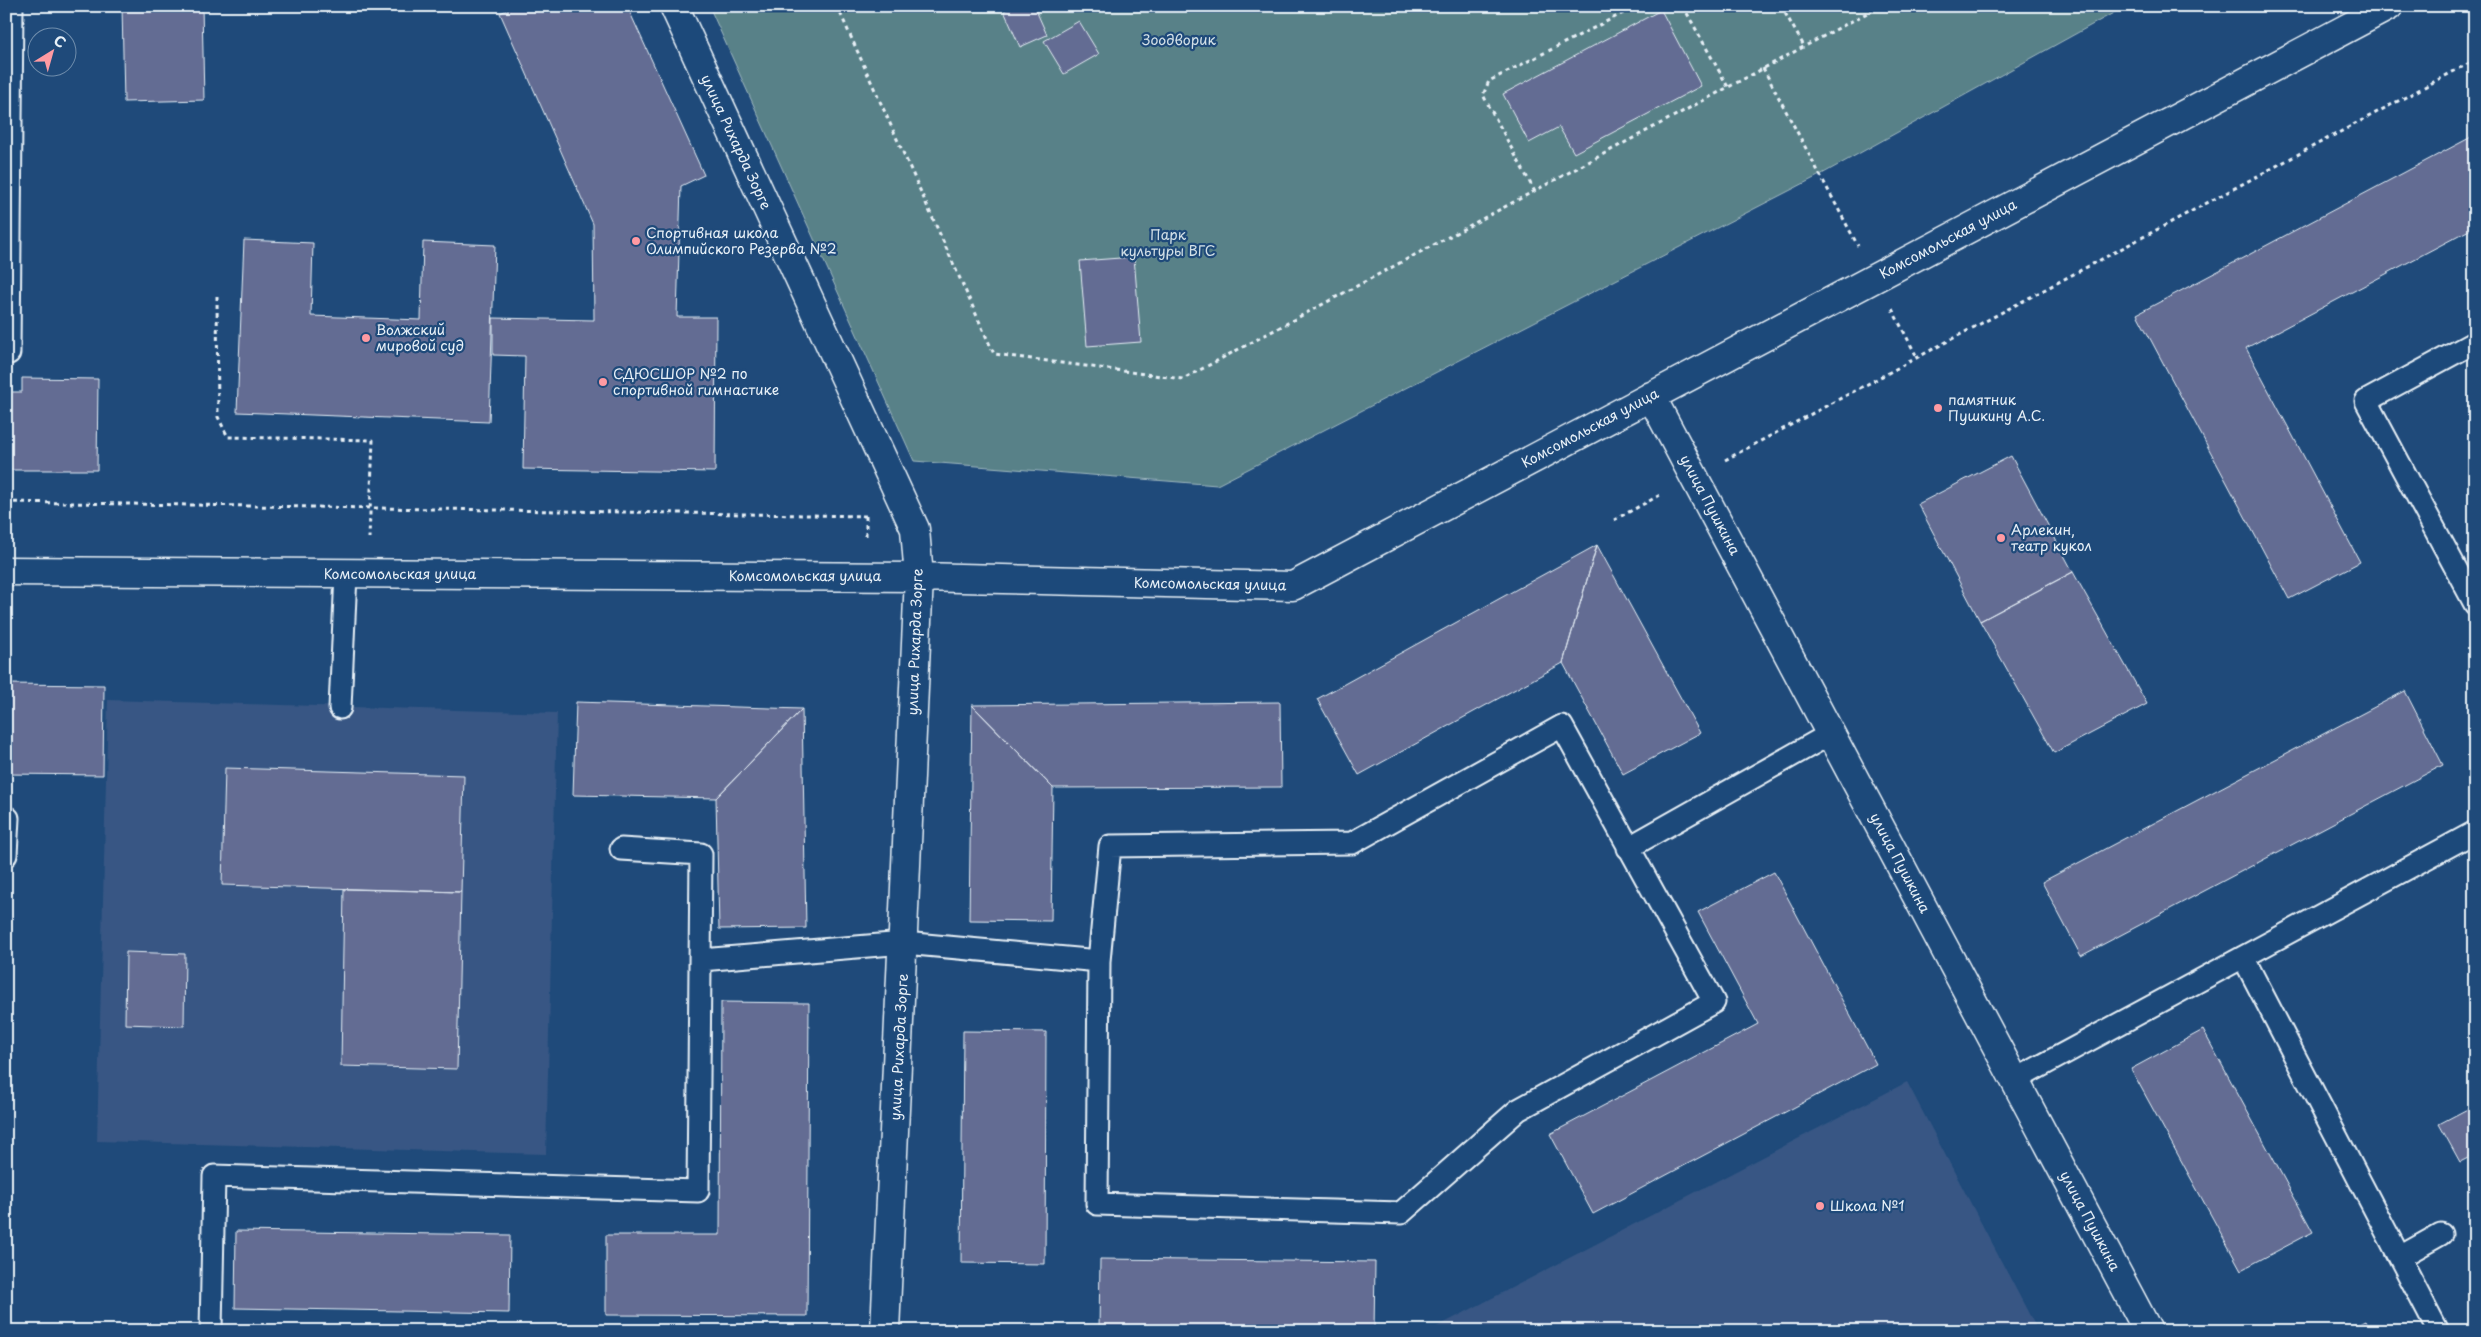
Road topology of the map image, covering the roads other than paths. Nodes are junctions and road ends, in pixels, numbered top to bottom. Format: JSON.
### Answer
{"nodes":[{"id":1,"x":12,"y":6,"type":"edge"},
{"id":2,"x":674,"y":6,"type":"edge"},
{"id":3,"x":2389,"y":6,"type":"edge"},
{"id":4,"x":8,"y":207,"type":"edge"},
{"id":5,"x":2475,"y":342,"type":"edge"},
{"id":6,"x":9,"y":353,"type":"dead end"},
{"id":7,"x":1651,"y":396,"type":"junction"},
{"id":8,"x":6,"y":571,"type":"edge"},
{"id":9,"x":356,"y":574,"type":"junction"},
{"id":10,"x":919,"y":577,"type":"junction"},
{"id":11,"x":2475,"y":604,"type":"edge"},
{"id":12,"x":340,"y":708,"type":"dead end"},
{"id":13,"x":1832,"y":733,"type":"junction"},
{"id":14,"x":8,"y":818,"type":"dead end"},
{"id":15,"x":2475,"y":832,"type":"edge"},
{"id":16,"x":1628,"y":848,"type":"junction"},
{"id":17,"x":621,"y":849,"type":"dead end"},
{"id":18,"x":6,"y":855,"type":"edge"},
{"id":19,"x":904,"y":944,"type":"junction"},
{"id":20,"x":2243,"y":957,"type":"junction"},
{"id":21,"x":701,"y":960,"type":"junction"},
{"id":22,"x":1099,"y":961,"type":"junction"},
{"id":23,"x":2015,"y":1080,"type":"junction"},
{"id":24,"x":2441,"y":1234,"type":"dead end"},
{"id":25,"x":2400,"y":1257,"type":"junction"},
{"id":26,"x":211,"y":1331,"type":"edge"},
{"id":27,"x":885,"y":1331,"type":"edge"},
{"id":28,"x":2148,"y":1331,"type":"edge"},
{"id":29,"x":2438,"y":1331,"type":"edge"}],
"edges":[{"from":1,"to":4,"type":"lane"},
{"from":2,"to":10,"type":"street","name":"улица Рихарда Зорге"},
{"from":3,"to":7,"type":"street","name":"Комсомольская улица"},
{"from":4,"to":6,"type":"lane"},
{"from":5,"to":11,"type":"lane"},
{"from":7,"to":10,"type":"street","name":"Комсомольская улица"},
{"from":7,"to":13,"type":"street","name":"улица Пушкина"},
{"from":8,"to":9,"type":"street","name":"Комсомольская улица"},
{"from":9,"to":10,"type":"street","name":"Комсомольская улица"},
{"from":9,"to":12,"type":"lane"},
{"from":10,"to":19,"type":"street","name":"улица Рихарда Зорге"},
{"from":13,"to":16,"type":"lane"},
{"from":13,"to":23,"type":"street","name":"улица Пушкина"},
{"from":14,"to":18,"type":"lane"},
{"from":15,"to":20,"type":"lane"},
{"from":16,"to":22,"type":"lane"},
{"from":16,"to":22,"type":"lane"},
{"from":17,"to":21,"type":"lane"},
{"from":19,"to":21,"type":"lane"},
{"from":19,"to":22,"type":"lane"},
{"from":19,"to":27,"type":"street","name":"улица Рихарда Зорге"},
{"from":20,"to":23,"type":"lane"},
{"from":20,"to":25,"type":"lane"},
{"from":21,"to":26,"type":"lane"},
{"from":23,"to":28,"type":"street","name":"улица Пушкина"},
{"from":24,"to":25,"type":"lane"},
{"from":25,"to":29,"type":"lane"}]}
